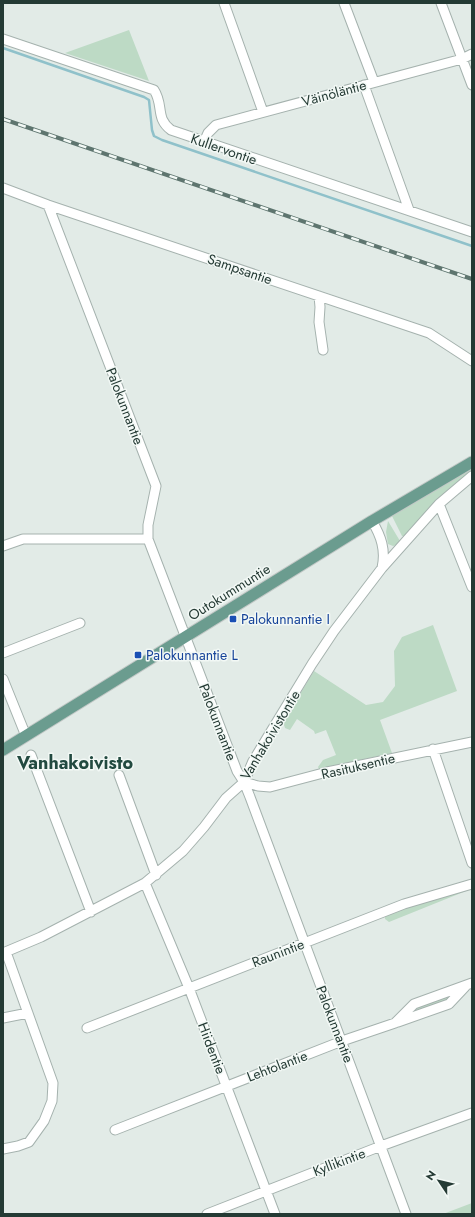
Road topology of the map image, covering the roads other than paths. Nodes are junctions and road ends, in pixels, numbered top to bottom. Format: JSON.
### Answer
{"nodes":[{"id":1,"x":224,"y":3,"type":"edge"},
{"id":2,"x":344,"y":3,"type":"edge"},
{"id":3,"x":441,"y":3,"type":"edge"},
{"id":4,"x":3,"y":39,"type":"edge"},
{"id":5,"x":472,"y":54,"type":"edge"},
{"id":6,"x":462,"y":58,"type":"junction"},
{"id":7,"x":374,"y":82,"type":"junction"},
{"id":8,"x":472,"y":84,"type":"edge"},
{"id":9,"x":364,"y":85,"type":"junction"},
{"id":10,"x":263,"y":112,"type":"junction"},
{"id":11,"x":204,"y":142,"type":"junction"},
{"id":12,"x":3,"y":188,"type":"edge"},
{"id":13,"x":48,"y":205,"type":"junction"},
{"id":14,"x":409,"y":210,"type":"junction"},
{"id":15,"x":472,"y":232,"type":"edge"},
{"id":16,"x":319,"y":296,"type":"junction"},
{"id":17,"x":323,"y":350,"type":"dead end"},
{"id":18,"x":472,"y":361,"type":"edge"},
{"id":19,"x":472,"y":462,"type":"edge"},
{"id":20,"x":472,"y":476,"type":"edge"},
{"id":21,"x":439,"y":504,"type":"junction"},
{"id":22,"x":372,"y":521,"type":"junction"},
{"id":23,"x":148,"y":539,"type":"junction"},
{"id":24,"x":3,"y":546,"type":"edge"},
{"id":25,"x":382,"y":568,"type":"junction"},
{"id":26,"x":472,"y":587,"type":"edge"},
{"id":27,"x":80,"y":623,"type":"dead end"},
{"id":28,"x":184,"y":636,"type":"junction"},
{"id":29,"x":3,"y":653,"type":"edge"},
{"id":30,"x":3,"y":679,"type":"edge"},
{"id":31,"x":26,"y":736,"type":"junction"},
{"id":32,"x":472,"y":742,"type":"edge"},
{"id":33,"x":433,"y":749,"type":"junction"},
{"id":34,"x":3,"y":750,"type":"edge"},
{"id":35,"x":30,"y":755,"type":"dead end"},
{"id":36,"x":119,"y":776,"type":"dead end"},
{"id":37,"x":244,"y":782,"type":"junction"},
{"id":38,"x":472,"y":863,"type":"edge"},
{"id":39,"x":156,"y":874,"type":"junction"},
{"id":40,"x":145,"y":883,"type":"junction"},
{"id":41,"x":472,"y":884,"type":"edge"},
{"id":42,"x":91,"y":912,"type":"junction"},
{"id":43,"x":305,"y":943,"type":"junction"},
{"id":44,"x":4,"y":953,"type":"edge"},
{"id":45,"x":469,"y":984,"type":"edge"},
{"id":46,"x":189,"y":988,"type":"junction"},
{"id":47,"x":28,"y":1013,"type":"junction"},
{"id":48,"x":3,"y":1018,"type":"edge"},
{"id":49,"x":87,"y":1028,"type":"dead end"},
{"id":50,"x":342,"y":1042,"type":"junction"},
{"id":51,"x":226,"y":1086,"type":"junction"},
{"id":52,"x":472,"y":1113,"type":"edge"},
{"id":53,"x":115,"y":1130,"type":"dead end"},
{"id":54,"x":381,"y":1146,"type":"junction"},
{"id":55,"x":3,"y":1149,"type":"edge"},
{"id":56,"x":266,"y":1190,"type":"junction"},
{"id":57,"x":206,"y":1214,"type":"edge"},
{"id":58,"x":275,"y":1214,"type":"edge"},
{"id":59,"x":406,"y":1214,"type":"edge"}],
"edges":[{"from":1,"to":10,"type":"street"},
{"from":2,"to":7,"type":"street"},
{"from":3,"to":6,"type":"street"},
{"from":4,"to":11,"type":"street","name":"Kullervontie"},
{"from":5,"to":6,"type":"street","name":"Väinöläntie"},
{"from":6,"to":7,"type":"street","name":"Väinöläntie"},
{"from":6,"to":8,"type":"street"},
{"from":7,"to":9,"type":"street","name":"Väinöläntie"},
{"from":9,"to":10,"type":"street","name":"Väinöläntie"},
{"from":9,"to":14,"type":"street"},
{"from":10,"to":11,"type":"street","name":"Väinöläntie"},
{"from":11,"to":14,"type":"street","name":"Kullervontie"},
{"from":12,"to":13,"type":"street","name":"Sampsantie"},
{"from":13,"to":16,"type":"street","name":"Sampsantie"},
{"from":13,"to":23,"type":"street","name":"Palokunnantie"},
{"from":14,"to":15,"type":"street","name":"Kullervontie"},
{"from":16,"to":17,"type":"street"},
{"from":16,"to":18,"type":"street","name":"Sampsantie"},
{"from":19,"to":22,"type":"main road","name":"Outokummuntie"},
{"from":20,"to":21,"type":"street","name":"Vanhakoivistontie"},
{"from":21,"to":25,"type":"street","name":"Vanhakoivistontie"},
{"from":21,"to":26,"type":"street"},
{"from":22,"to":25,"type":"street"},
{"from":22,"to":28,"type":"main road","name":"Outokummuntie"},
{"from":23,"to":24,"type":"street"},
{"from":23,"to":28,"type":"street","name":"Palokunnantie"},
{"from":25,"to":37,"type":"street","name":"Vanhakoivistontie"},
{"from":27,"to":29,"type":"street"},
{"from":28,"to":31,"type":"main road","name":"Outokummuntie"},
{"from":28,"to":37,"type":"street","name":"Palokunnantie"},
{"from":30,"to":31,"type":"street"},
{"from":31,"to":34,"type":"main road","name":"Outokummuntie"},
{"from":32,"to":33,"type":"street","name":"Rasituksentie"},
{"from":33,"to":37,"type":"street","name":"Rasituksentie"},
{"from":33,"to":38,"type":"street"},
{"from":35,"to":42,"type":"street"},
{"from":36,"to":39,"type":"street"},
{"from":37,"to":39,"type":"street","name":"Vanhakoivistontie"},
{"from":37,"to":43,"type":"street","name":"Palokunnantie"},
{"from":39,"to":40,"type":"street","name":"Vanhakoivistontie"},
{"from":40,"to":42,"type":"street","name":"Vanhakoivistontie"},
{"from":40,"to":46,"type":"street","name":"Hiidentie"},
{"from":41,"to":43,"type":"street","name":"Raunintie"},
{"from":42,"to":44,"type":"street","name":"Vanhakoivistontie"},
{"from":43,"to":46,"type":"street","name":"Raunintie"},
{"from":43,"to":50,"type":"street","name":"Palokunnantie"},
{"from":44,"to":47,"type":"street"},
{"from":45,"to":50,"type":"street","name":"Lehtolantie"},
{"from":46,"to":49,"type":"street","name":"Raunintie"},
{"from":46,"to":51,"type":"street","name":"Hiidentie"},
{"from":47,"to":48,"type":"street"},
{"from":47,"to":55,"type":"street"},
{"from":50,"to":51,"type":"street","name":"Lehtolantie"},
{"from":50,"to":54,"type":"street","name":"Palokunnantie"},
{"from":51,"to":53,"type":"street","name":"Lehtolantie"},
{"from":51,"to":56,"type":"street","name":"Hiidentie"},
{"from":52,"to":54,"type":"street","name":"Kyllikintie"},
{"from":54,"to":56,"type":"street","name":"Kyllikintie"},
{"from":54,"to":59,"type":"street","name":"Palokunnantie"},
{"from":56,"to":57,"type":"street","name":"Kyllikintie"},
{"from":56,"to":58,"type":"street","name":"Hiidentie"}]}
